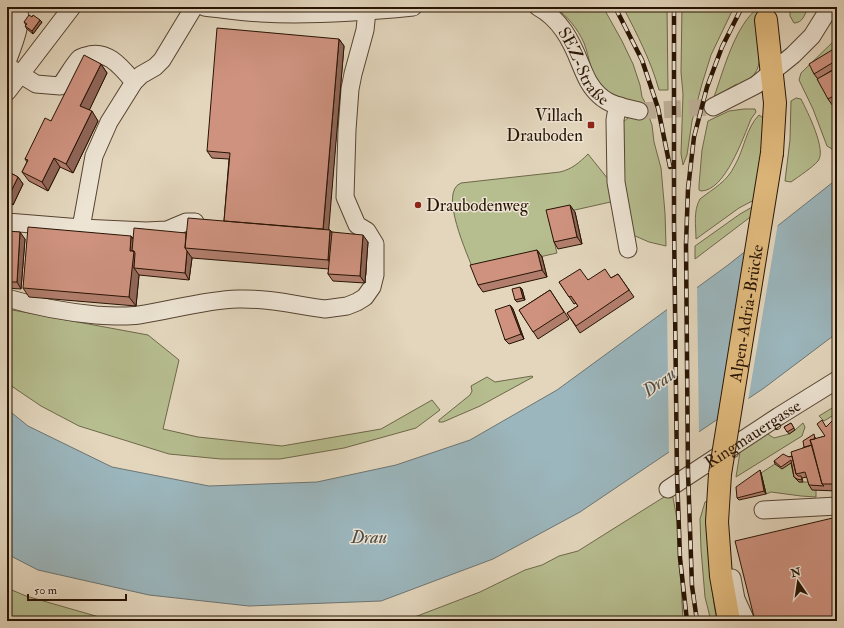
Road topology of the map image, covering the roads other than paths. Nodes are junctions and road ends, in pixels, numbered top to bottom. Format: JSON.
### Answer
{"nodes":[{"id":1,"x":18,"y":7,"type":"edge"},
{"id":2,"x":72,"y":7,"type":"edge"},
{"id":3,"x":194,"y":7,"type":"edge"},
{"id":4,"x":204,"y":7,"type":"edge"},
{"id":5,"x":413,"y":7,"type":"edge"},
{"id":6,"x":538,"y":7,"type":"edge"},
{"id":7,"x":830,"y":7,"type":"edge"},
{"id":8,"x":367,"y":11,"type":"junction"},
{"id":9,"x":766,"y":20,"type":"dead end"},
{"id":10,"x":7,"y":62,"type":"edge"},
{"id":11,"x":13,"y":70,"type":"edge"},
{"id":12,"x":772,"y":72,"type":"junction"},
{"id":13,"x":134,"y":82,"type":"junction"},
{"id":14,"x":7,"y":92,"type":"edge"},
{"id":15,"x":620,"y":106,"type":"junction"},
{"id":16,"x":713,"y":107,"type":"tunnel mouth"},
{"id":17,"x":639,"y":111,"type":"tunnel mouth"},
{"id":18,"x":7,"y":222,"type":"edge"},
{"id":19,"x":195,"y":222,"type":"edge"},
{"id":20,"x":81,"y":228,"type":"junction"},
{"id":21,"x":628,"y":249,"type":"dead end"},
{"id":22,"x":7,"y":298,"type":"edge"},
{"id":23,"x":837,"y":380,"type":"edge"},
{"id":24,"x":668,"y":489,"type":"dead end"},
{"id":25,"x":837,"y":506,"type":"edge"},
{"id":26,"x":763,"y":510,"type":"dead end"},
{"id":27,"x":717,"y":522,"type":"junction"},
{"id":28,"x":729,"y":621,"type":"edge"},
{"id":29,"x":746,"y":621,"type":"edge"}],
"edges":[{"from":1,"to":10,"type":"street"},
{"from":2,"to":11,"type":"street"},
{"from":3,"to":13,"type":"street"},
{"from":4,"to":8,"type":"street"},
{"from":5,"to":8,"type":"street"},
{"from":6,"to":15,"type":"street","name":"SEZ-Straße"},
{"from":7,"to":12,"type":"street"},
{"from":8,"to":22,"type":"street"},
{"from":9,"to":12,"type":"main road","name":"Alpen-Adria-Brücke"},
{"from":11,"to":13,"type":"street"},
{"from":11,"to":14,"type":"street"},
{"from":12,"to":16,"type":"street"},
{"from":12,"to":27,"type":"main road","name":"Alpen-Adria-Brücke","bridge":true},
{"from":13,"to":20,"type":"street"},
{"from":15,"to":17,"type":"street","name":"SEZ-Straße"},
{"from":15,"to":21,"type":"street"},
{"from":18,"to":20,"type":"street"},
{"from":19,"to":20,"type":"street"},
{"from":23,"to":24,"type":"street","name":"Ringmauergasse"},
{"from":25,"to":26,"type":"street"},
{"from":27,"to":28,"type":"main road","name":"Alpen-Adria-Brücke"},
{"from":27,"to":29,"type":"street"}]}
